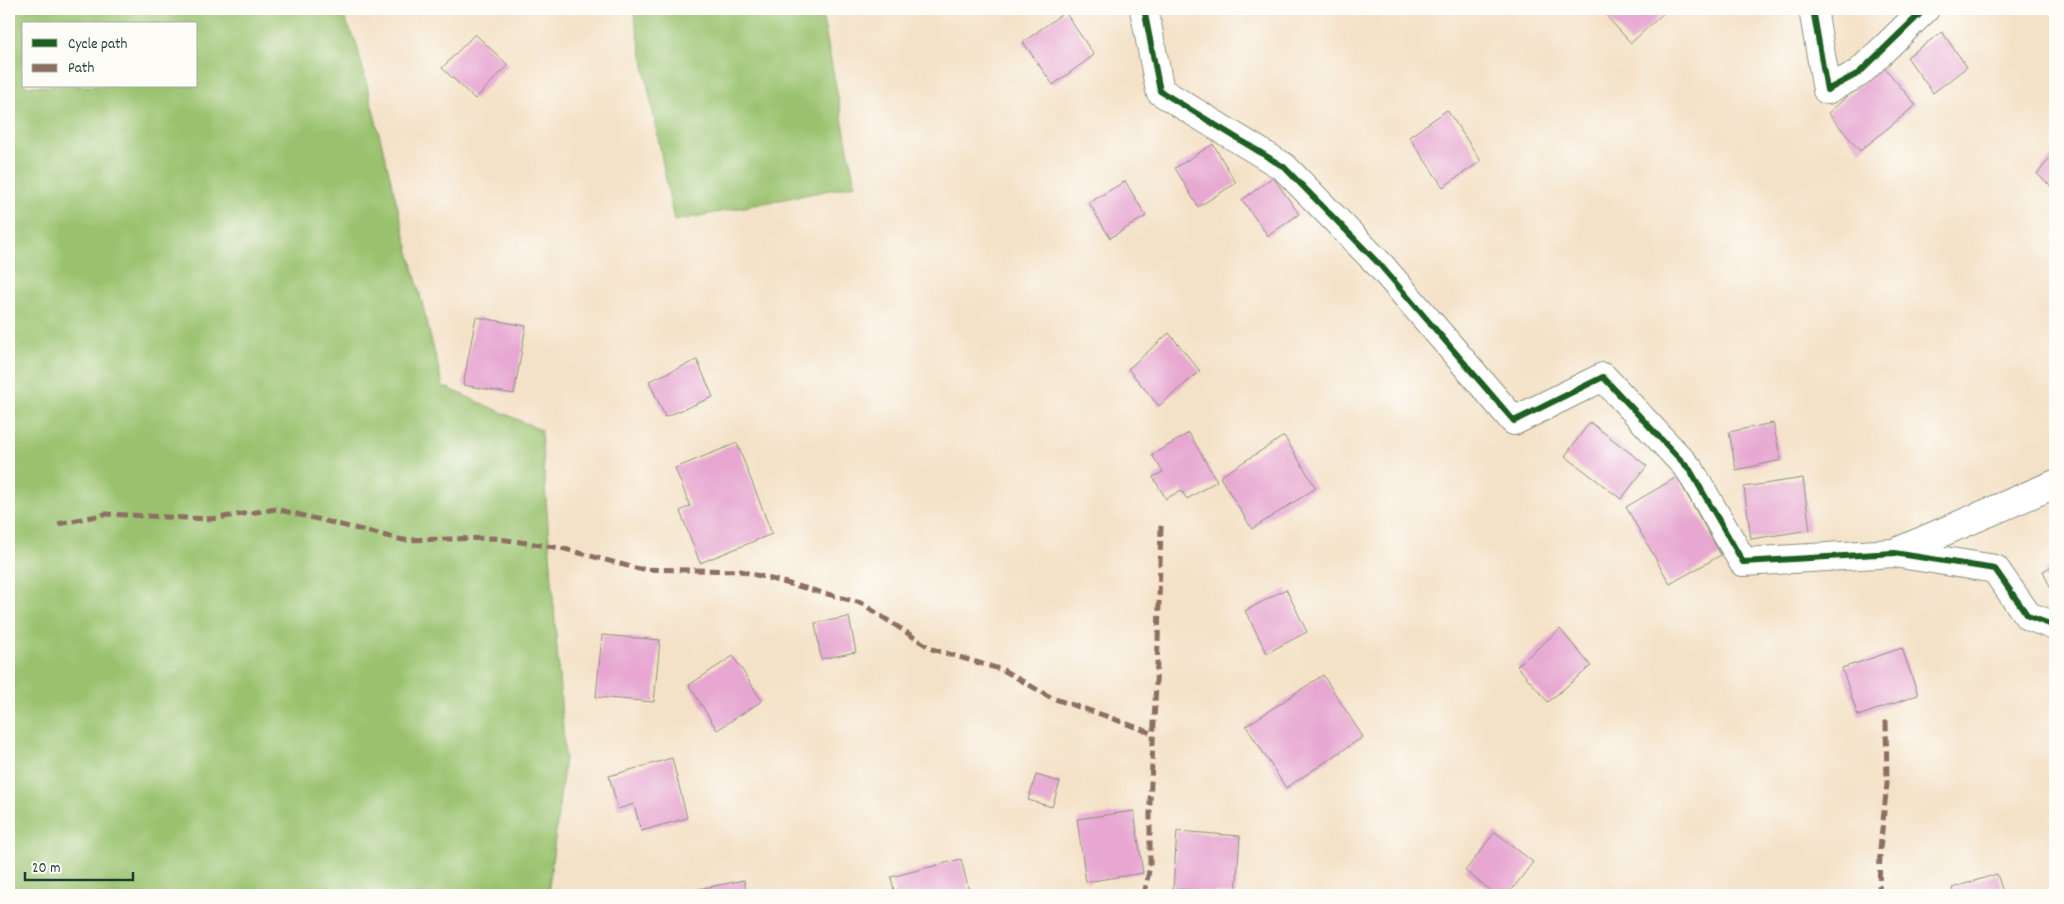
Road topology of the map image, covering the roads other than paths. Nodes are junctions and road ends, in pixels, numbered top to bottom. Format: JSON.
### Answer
{"nodes":[{"id":1,"x":1144,"y":9,"type":"edge"},
{"id":2,"x":1813,"y":9,"type":"edge"},
{"id":3,"x":1925,"y":9,"type":"edge"},
{"id":4,"x":2055,"y":484,"type":"edge"},
{"id":5,"x":1894,"y":553,"type":"junction"},
{"id":6,"x":2055,"y":626,"type":"edge"}],
"edges":[{"from":1,"to":5,"type":"street"},
{"from":2,"to":3,"type":"street"},
{"from":4,"to":5,"type":"street"},
{"from":5,"to":6,"type":"street"}]}
